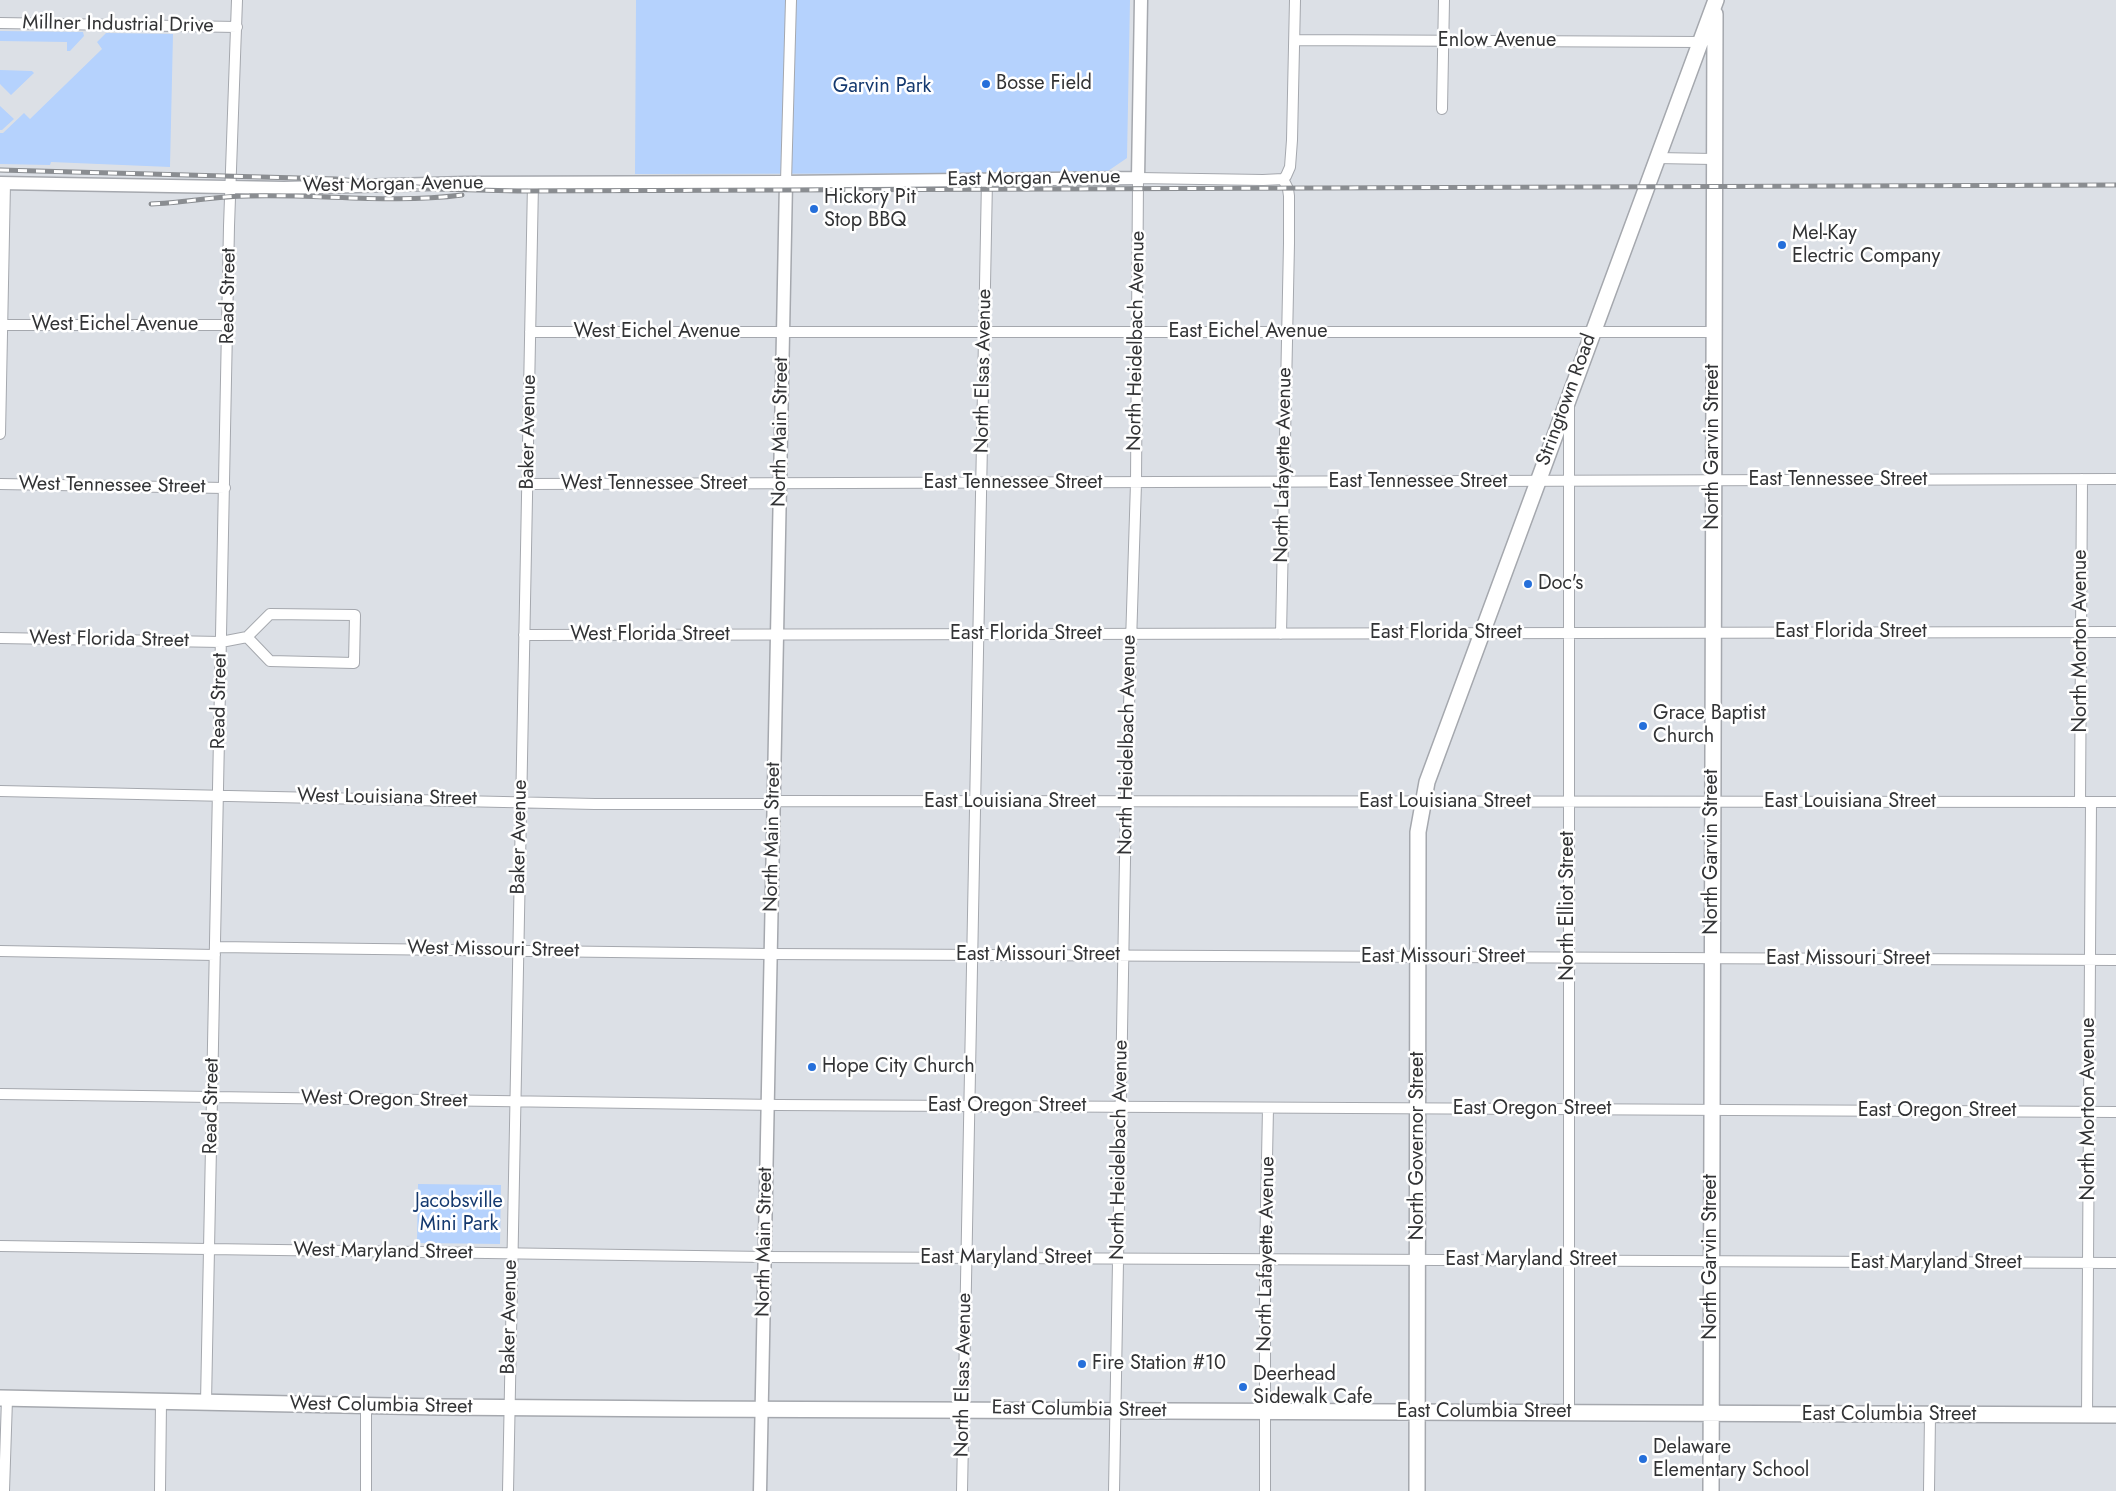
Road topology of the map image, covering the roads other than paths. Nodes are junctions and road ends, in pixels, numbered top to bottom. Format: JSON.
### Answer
{"nodes":[{"id":1,"x":237,"y":0,"type":"edge"},
{"id":2,"x":791,"y":0,"type":"edge"},
{"id":3,"x":1141,"y":0,"type":"edge"},
{"id":4,"x":1295,"y":0,"type":"edge"},
{"id":5,"x":1444,"y":0,"type":"edge"},
{"id":6,"x":1715,"y":1,"type":"edge"},
{"id":7,"x":0,"y":23,"type":"edge"},
{"id":8,"x":236,"y":27,"type":"junction"},
{"id":9,"x":1295,"y":40,"type":"junction"},
{"id":10,"x":1443,"y":41,"type":"junction"},
{"id":11,"x":1700,"y":42,"type":"junction"},
{"id":12,"x":1442,"y":109,"type":"dead end"},
{"id":13,"x":1657,"y":158,"type":"junction"},
{"id":14,"x":1713,"y":159,"type":"junction"},
{"id":15,"x":1138,"y":178,"type":"junction"},
{"id":16,"x":1283,"y":179,"type":"junction"},
{"id":17,"x":987,"y":180,"type":"junction"},
{"id":18,"x":786,"y":182,"type":"junction"},
{"id":19,"x":3,"y":183,"type":"edge"},
{"id":20,"x":533,"y":183,"type":"junction"},
{"id":21,"x":231,"y":187,"type":"junction"},
{"id":22,"x":2,"y":325,"type":"junction"},
{"id":23,"x":229,"y":325,"type":"junction"},
{"id":24,"x":530,"y":332,"type":"junction"},
{"id":25,"x":783,"y":332,"type":"junction"},
{"id":26,"x":985,"y":332,"type":"junction"},
{"id":27,"x":1136,"y":332,"type":"junction"},
{"id":28,"x":1287,"y":332,"type":"junction"},
{"id":29,"x":1592,"y":332,"type":"junction"},
{"id":30,"x":1713,"y":332,"type":"junction"},
{"id":31,"x":1568,"y":400,"type":"junction"},
{"id":32,"x":0,"y":434,"type":"edge"},
{"id":33,"x":2116,"y":479,"type":"edge"},
{"id":34,"x":2082,"y":480,"type":"junction"},
{"id":35,"x":1569,"y":481,"type":"junction"},
{"id":36,"x":1712,"y":481,"type":"junction"},
{"id":37,"x":1284,"y":482,"type":"junction"},
{"id":38,"x":1538,"y":482,"type":"junction"},
{"id":39,"x":1136,"y":483,"type":"junction"},
{"id":40,"x":0,"y":484,"type":"edge"},
{"id":41,"x":528,"y":484,"type":"junction"},
{"id":42,"x":780,"y":484,"type":"junction"},
{"id":43,"x":981,"y":484,"type":"junction"},
{"id":44,"x":225,"y":488,"type":"junction"},
{"id":45,"x":2081,"y":632,"type":"junction"},
{"id":46,"x":2116,"y":632,"type":"edge"},
{"id":47,"x":1481,"y":633,"type":"junction"},
{"id":48,"x":1568,"y":633,"type":"junction"},
{"id":49,"x":1712,"y":633,"type":"junction"},
{"id":50,"x":979,"y":634,"type":"junction"},
{"id":51,"x":1131,"y":634,"type":"junction"},
{"id":52,"x":1281,"y":634,"type":"junction"},
{"id":53,"x":524,"y":635,"type":"junction"},
{"id":54,"x":777,"y":635,"type":"junction"},
{"id":55,"x":247,"y":637,"type":"junction"},
{"id":56,"x":0,"y":638,"type":"edge"},
{"id":57,"x":221,"y":642,"type":"junction"},
{"id":58,"x":0,"y":791,"type":"edge"},
{"id":59,"x":219,"y":796,"type":"junction"},
{"id":60,"x":521,"y":802,"type":"junction"},
{"id":61,"x":975,"y":802,"type":"junction"},
{"id":62,"x":1126,"y":802,"type":"junction"},
{"id":63,"x":1422,"y":802,"type":"junction"},
{"id":64,"x":1569,"y":802,"type":"junction"},
{"id":65,"x":1712,"y":802,"type":"junction"},
{"id":66,"x":2080,"y":802,"type":"junction"},
{"id":67,"x":2091,"y":802,"type":"junction"},
{"id":68,"x":2116,"y":802,"type":"edge"},
{"id":69,"x":774,"y":803,"type":"junction"},
{"id":70,"x":0,"y":951,"type":"edge"},
{"id":71,"x":215,"y":951,"type":"junction"},
{"id":72,"x":518,"y":951,"type":"junction"},
{"id":73,"x":770,"y":954,"type":"junction"},
{"id":74,"x":972,"y":955,"type":"junction"},
{"id":75,"x":1124,"y":956,"type":"junction"},
{"id":76,"x":1418,"y":957,"type":"junction"},
{"id":77,"x":1568,"y":958,"type":"junction"},
{"id":78,"x":1712,"y":958,"type":"junction"},
{"id":79,"x":2089,"y":960,"type":"junction"},
{"id":80,"x":2116,"y":960,"type":"edge"},
{"id":81,"x":0,"y":1094,"type":"edge"},
{"id":82,"x":212,"y":1097,"type":"junction"},
{"id":83,"x":515,"y":1101,"type":"junction"},
{"id":84,"x":767,"y":1105,"type":"junction"},
{"id":85,"x":969,"y":1106,"type":"junction"},
{"id":86,"x":1122,"y":1106,"type":"junction"},
{"id":87,"x":1268,"y":1108,"type":"junction"},
{"id":88,"x":1418,"y":1108,"type":"junction"},
{"id":89,"x":1568,"y":1110,"type":"junction"},
{"id":90,"x":1712,"y":1110,"type":"junction"},
{"id":91,"x":2089,"y":1112,"type":"junction"},
{"id":92,"x":2116,"y":1112,"type":"edge"},
{"id":93,"x":0,"y":1246,"type":"edge"},
{"id":94,"x":210,"y":1249,"type":"junction"},
{"id":95,"x":511,"y":1254,"type":"junction"},
{"id":96,"x":765,"y":1257,"type":"junction"},
{"id":97,"x":966,"y":1258,"type":"junction"},
{"id":98,"x":1118,"y":1258,"type":"junction"},
{"id":99,"x":1265,"y":1260,"type":"junction"},
{"id":100,"x":1418,"y":1260,"type":"junction"},
{"id":101,"x":1568,"y":1261,"type":"junction"},
{"id":102,"x":1712,"y":1261,"type":"junction"},
{"id":103,"x":2089,"y":1263,"type":"junction"},
{"id":104,"x":2116,"y":1263,"type":"edge"},
{"id":105,"x":4,"y":1398,"type":"edge"},
{"id":106,"x":161,"y":1402,"type":"junction"},
{"id":107,"x":206,"y":1402,"type":"junction"},
{"id":108,"x":366,"y":1406,"type":"junction"},
{"id":109,"x":508,"y":1407,"type":"junction"},
{"id":110,"x":762,"y":1409,"type":"junction"},
{"id":111,"x":964,"y":1409,"type":"junction"},
{"id":112,"x":1115,"y":1411,"type":"junction"},
{"id":113,"x":1265,"y":1411,"type":"junction"},
{"id":114,"x":1417,"y":1412,"type":"junction"},
{"id":115,"x":1569,"y":1413,"type":"junction"},
{"id":116,"x":1711,"y":1414,"type":"junction"},
{"id":117,"x":1930,"y":1415,"type":"junction"},
{"id":118,"x":2087,"y":1415,"type":"junction"},
{"id":119,"x":2116,"y":1415,"type":"edge"},
{"id":120,"x":4,"y":1491,"type":"edge"},
{"id":121,"x":160,"y":1491,"type":"edge"},
{"id":122,"x":366,"y":1491,"type":"edge"},
{"id":123,"x":508,"y":1491,"type":"edge"},
{"id":124,"x":760,"y":1491,"type":"edge"},
{"id":125,"x":962,"y":1491,"type":"edge"},
{"id":126,"x":1114,"y":1491,"type":"edge"},
{"id":127,"x":1265,"y":1491,"type":"edge"},
{"id":128,"x":1417,"y":1491,"type":"edge"},
{"id":129,"x":1711,"y":1491,"type":"edge"},
{"id":130,"x":1929,"y":1491,"type":"edge"}],
"edges":[{"from":1,"to":8,"type":"street","name":"Read Street"},
{"from":2,"to":18,"type":"street"},
{"from":3,"to":15,"type":"street","name":"North Heidelbach Avenue"},
{"from":4,"to":9,"type":"street"},
{"from":5,"to":10,"type":"street"},
{"from":6,"to":11,"type":"main road","name":"Stringtown Road"},
{"from":6,"to":14,"type":"main road","name":"North Garvin Street"},
{"from":7,"to":8,"type":"street","name":"Millner Industrial Drive"},
{"from":8,"to":21,"type":"street","name":"Read Street"},
{"from":9,"to":10,"type":"street","name":"Enlow Avenue"},
{"from":9,"to":16,"type":"street"},
{"from":10,"to":11,"type":"street","name":"Enlow Avenue"},
{"from":10,"to":12,"type":"street"},
{"from":11,"to":13,"type":"main road","name":"Stringtown Road"},
{"from":13,"to":14,"type":"street"},
{"from":13,"to":29,"type":"main road","name":"Stringtown Road"},
{"from":14,"to":30,"type":"main road","name":"North Garvin Street"},
{"from":15,"to":16,"type":"street","name":"East Morgan Avenue"},
{"from":15,"to":17,"type":"street","name":"East Morgan Avenue"},
{"from":15,"to":27,"type":"street","name":"North Heidelbach Avenue"},
{"from":16,"to":28,"type":"street","name":"North Lafayette Avenue"},
{"from":17,"to":18,"type":"street","name":"East Morgan Avenue"},
{"from":17,"to":26,"type":"street","name":"North Elsas Avenue"},
{"from":18,"to":20,"type":"street","name":"West Morgan Avenue"},
{"from":18,"to":25,"type":"street","name":"North Main Street"},
{"from":19,"to":21,"type":"street","name":"West Morgan Avenue"},
{"from":19,"to":22,"type":"street"},
{"from":20,"to":21,"type":"street","name":"West Morgan Avenue"},
{"from":20,"to":24,"type":"street","name":"Baker Avenue"},
{"from":21,"to":23,"type":"street","name":"Read Street"},
{"from":22,"to":23,"type":"street","name":"West Eichel Avenue"},
{"from":22,"to":32,"type":"street"},
{"from":23,"to":44,"type":"street","name":"Read Street"},
{"from":24,"to":25,"type":"street","name":"West Eichel Avenue"},
{"from":24,"to":41,"type":"street","name":"Baker Avenue"},
{"from":25,"to":26,"type":"street","name":"East Eichel Avenue"},
{"from":25,"to":42,"type":"street","name":"North Main Street"},
{"from":26,"to":27,"type":"street","name":"East Eichel Avenue"},
{"from":26,"to":43,"type":"street","name":"North Elsas Avenue"},
{"from":27,"to":28,"type":"street","name":"East Eichel Avenue"},
{"from":27,"to":39,"type":"street","name":"North Heidelbach Avenue"},
{"from":28,"to":29,"type":"street","name":"East Eichel Avenue"},
{"from":28,"to":37,"type":"street","name":"North Lafayette Avenue"},
{"from":29,"to":30,"type":"street","name":"East Eichel Avenue"},
{"from":29,"to":31,"type":"main road","name":"Stringtown Road"},
{"from":30,"to":36,"type":"main road","name":"North Garvin Street"},
{"from":31,"to":35,"type":"street","name":"North Elliot Street"},
{"from":31,"to":38,"type":"main road","name":"Stringtown Road"},
{"from":33,"to":34,"type":"street","name":"East Tennessee Street"},
{"from":34,"to":36,"type":"street","name":"East Tennessee Street"},
{"from":34,"to":45,"type":"street","name":"North Morton Avenue"},
{"from":35,"to":36,"type":"street","name":"East Tennessee Street"},
{"from":35,"to":38,"type":"street","name":"East Tennessee Street"},
{"from":35,"to":48,"type":"street","name":"North Elliot Street"},
{"from":36,"to":49,"type":"main road","name":"North Garvin Street"},
{"from":37,"to":38,"type":"street","name":"East Tennessee Street"},
{"from":37,"to":39,"type":"street","name":"East Tennessee Street"},
{"from":37,"to":52,"type":"street","name":"North Lafayette Avenue"},
{"from":38,"to":47,"type":"main road","name":"Stringtown Road"},
{"from":39,"to":43,"type":"street","name":"East Tennessee Street"},
{"from":39,"to":51,"type":"street","name":"North Heidelbach Avenue"},
{"from":40,"to":44,"type":"street","name":"West Tennessee Street"},
{"from":41,"to":42,"type":"street","name":"West Tennessee Street"},
{"from":41,"to":53,"type":"street","name":"Baker Avenue"},
{"from":42,"to":43,"type":"street","name":"East Tennessee Street"},
{"from":42,"to":54,"type":"street","name":"North Main Street"},
{"from":43,"to":50,"type":"street","name":"North Elsas Avenue"},
{"from":44,"to":57,"type":"street","name":"Read Street"},
{"from":45,"to":46,"type":"street","name":"East Florida Street"},
{"from":45,"to":49,"type":"street","name":"East Florida Street"},
{"from":45,"to":66,"type":"street","name":"North Morton Avenue"},
{"from":47,"to":48,"type":"street","name":"East Florida Street"},
{"from":47,"to":52,"type":"street","name":"East Florida Street"},
{"from":47,"to":63,"type":"main road","name":"Stringtown Road"},
{"from":48,"to":49,"type":"street","name":"East Florida Street"},
{"from":48,"to":64,"type":"street","name":"North Elliot Street"},
{"from":49,"to":65,"type":"main road","name":"North Garvin Street"},
{"from":50,"to":51,"type":"street","name":"East Florida Street"},
{"from":50,"to":54,"type":"street","name":"East Florida Street"},
{"from":50,"to":61,"type":"street","name":"North Elsas Avenue"},
{"from":51,"to":52,"type":"street","name":"East Florida Street"},
{"from":51,"to":62,"type":"street","name":"North Heidelbach Avenue"},
{"from":53,"to":54,"type":"street","name":"West Florida Street"},
{"from":53,"to":60,"type":"street","name":"Baker Avenue"},
{"from":54,"to":69,"type":"street","name":"North Main Street"},
{"from":55,"to":55,"type":"street"},
{"from":55,"to":57,"type":"street","name":"West Florida Street"},
{"from":56,"to":57,"type":"street","name":"West Florida Street"},
{"from":57,"to":59,"type":"street","name":"Read Street"},
{"from":58,"to":59,"type":"street","name":"West Louisiana Street"},
{"from":59,"to":60,"type":"street","name":"West Louisiana Street"},
{"from":59,"to":71,"type":"street","name":"Read Street"},
{"from":60,"to":69,"type":"street","name":"West Louisiana Street"},
{"from":60,"to":72,"type":"street","name":"Baker Avenue"},
{"from":61,"to":62,"type":"street","name":"East Louisiana Street"},
{"from":61,"to":69,"type":"street","name":"East Louisiana Street"},
{"from":61,"to":74,"type":"street","name":"North Elsas Avenue"},
{"from":62,"to":63,"type":"street","name":"East Louisiana Street"},
{"from":62,"to":75,"type":"street","name":"North Heidelbach Avenue"},
{"from":63,"to":64,"type":"street","name":"East Louisiana Street"},
{"from":63,"to":76,"type":"main road","name":"North Governor Street"},
{"from":64,"to":65,"type":"street","name":"East Louisiana Street"},
{"from":64,"to":77,"type":"street","name":"North Elliot Street"},
{"from":65,"to":66,"type":"street","name":"East Louisiana Street"},
{"from":65,"to":78,"type":"main road","name":"North Garvin Street"},
{"from":66,"to":67,"type":"street","name":"East Louisiana Street"},
{"from":67,"to":68,"type":"street","name":"East Louisiana Street"},
{"from":67,"to":79,"type":"street","name":"North Morton Avenue"},
{"from":69,"to":73,"type":"street","name":"North Main Street"},
{"from":70,"to":71,"type":"street","name":"West Missouri Street"},
{"from":71,"to":72,"type":"street","name":"West Missouri Street"},
{"from":71,"to":82,"type":"street","name":"Read Street"},
{"from":72,"to":73,"type":"street","name":"West Missouri Street"},
{"from":72,"to":83,"type":"street","name":"Baker Avenue"},
{"from":73,"to":74,"type":"street","name":"East Missouri Street"},
{"from":73,"to":84,"type":"street","name":"North Main Street"},
{"from":74,"to":75,"type":"street","name":"East Missouri Street"},
{"from":74,"to":85,"type":"street","name":"North Elsas Avenue"},
{"from":75,"to":76,"type":"street","name":"East Missouri Street"},
{"from":75,"to":86,"type":"street","name":"North Heidelbach Avenue"},
{"from":76,"to":77,"type":"street","name":"East Missouri Street"},
{"from":76,"to":88,"type":"main road","name":"North Governor Street"},
{"from":77,"to":78,"type":"street","name":"East Missouri Street"},
{"from":77,"to":89,"type":"street","name":"North Elliot Street"},
{"from":78,"to":79,"type":"street","name":"East Missouri Street"},
{"from":78,"to":90,"type":"main road","name":"North Garvin Street"},
{"from":79,"to":80,"type":"street","name":"East Missouri Street"},
{"from":79,"to":91,"type":"street","name":"North Morton Avenue"},
{"from":81,"to":82,"type":"street","name":"West Oregon Street"},
{"from":82,"to":83,"type":"street","name":"West Oregon Street"},
{"from":82,"to":94,"type":"street","name":"Read Street"},
{"from":83,"to":84,"type":"street","name":"West Oregon Street"},
{"from":83,"to":95,"type":"street","name":"Baker Avenue"},
{"from":84,"to":85,"type":"street","name":"East Oregon Street"},
{"from":84,"to":96,"type":"street","name":"North Main Street"},
{"from":85,"to":86,"type":"street","name":"East Oregon Street"},
{"from":85,"to":97,"type":"street","name":"North Elsas Avenue"},
{"from":86,"to":87,"type":"street","name":"East Oregon Street"},
{"from":86,"to":98,"type":"street","name":"North Heidelbach Avenue"},
{"from":87,"to":88,"type":"street","name":"East Oregon Street"},
{"from":87,"to":99,"type":"street","name":"North Lafayette Avenue"},
{"from":88,"to":89,"type":"street","name":"East Oregon Street"},
{"from":88,"to":100,"type":"main road","name":"North Governor Street"},
{"from":89,"to":90,"type":"street","name":"East Oregon Street"},
{"from":89,"to":101,"type":"street","name":"North Elliot Street"},
{"from":90,"to":91,"type":"street","name":"East Oregon Street"},
{"from":90,"to":102,"type":"main road","name":"North Garvin Street"},
{"from":91,"to":92,"type":"street","name":"East Oregon Street"},
{"from":91,"to":103,"type":"street","name":"North Morton Avenue"},
{"from":93,"to":94,"type":"street","name":"West Maryland Street"},
{"from":94,"to":95,"type":"street","name":"West Maryland Street"},
{"from":94,"to":107,"type":"street","name":"Read Street"},
{"from":95,"to":96,"type":"street","name":"West Maryland Street"},
{"from":95,"to":109,"type":"street","name":"Baker Avenue"},
{"from":96,"to":97,"type":"street","name":"East Maryland Street"},
{"from":96,"to":110,"type":"street","name":"North Main Street"},
{"from":97,"to":98,"type":"street","name":"East Maryland Street"},
{"from":97,"to":111,"type":"street","name":"North Elsas Avenue"},
{"from":98,"to":99,"type":"street","name":"East Maryland Street"},
{"from":98,"to":112,"type":"street","name":"North Heidelbach Avenue"},
{"from":99,"to":100,"type":"street","name":"East Maryland Street"},
{"from":99,"to":113,"type":"street","name":"North Lafayette Avenue"},
{"from":100,"to":101,"type":"street","name":"East Maryland Street"},
{"from":100,"to":114,"type":"main road","name":"North Governor Street"},
{"from":101,"to":102,"type":"street","name":"East Maryland Street"},
{"from":101,"to":115,"type":"street","name":"North Elliot Street"},
{"from":102,"to":103,"type":"street","name":"East Maryland Street"},
{"from":102,"to":116,"type":"main road","name":"North Garvin Street"},
{"from":103,"to":104,"type":"street","name":"East Maryland Street"},
{"from":103,"to":118,"type":"street","name":"North Morton Avenue"},
{"from":105,"to":106,"type":"main road","name":"West Columbia Street"},
{"from":105,"to":120,"type":"street"},
{"from":106,"to":107,"type":"main road","name":"West Columbia Street"},
{"from":106,"to":121,"type":"street"},
{"from":107,"to":108,"type":"main road","name":"West Columbia Street"},
{"from":108,"to":109,"type":"main road","name":"West Columbia Street"},
{"from":108,"to":122,"type":"street"},
{"from":109,"to":110,"type":"main road","name":"West Columbia Street"},
{"from":109,"to":123,"type":"street","name":"Baker Avenue"},
{"from":110,"to":111,"type":"main road","name":"East Columbia Street"},
{"from":110,"to":124,"type":"street","name":"North Main Street"},
{"from":111,"to":112,"type":"main road","name":"East Columbia Street"},
{"from":111,"to":125,"type":"street","name":"North Elsas Avenue"},
{"from":112,"to":113,"type":"main road","name":"East Columbia Street"},
{"from":112,"to":126,"type":"street","name":"North Heidelbach Avenue"},
{"from":113,"to":114,"type":"main road","name":"East Columbia Street"},
{"from":113,"to":127,"type":"street","name":"North Lafayette Avenue"},
{"from":114,"to":115,"type":"main road","name":"East Columbia Street"},
{"from":114,"to":128,"type":"main road","name":"North Governor Street"},
{"from":115,"to":116,"type":"main road","name":"East Columbia Street"},
{"from":116,"to":117,"type":"main road","name":"East Columbia Street"},
{"from":116,"to":129,"type":"main road","name":"North Garvin Street"},
{"from":117,"to":118,"type":"main road","name":"East Columbia Street"},
{"from":117,"to":130,"type":"street"},
{"from":118,"to":119,"type":"main road","name":"East Columbia Street"}]}
